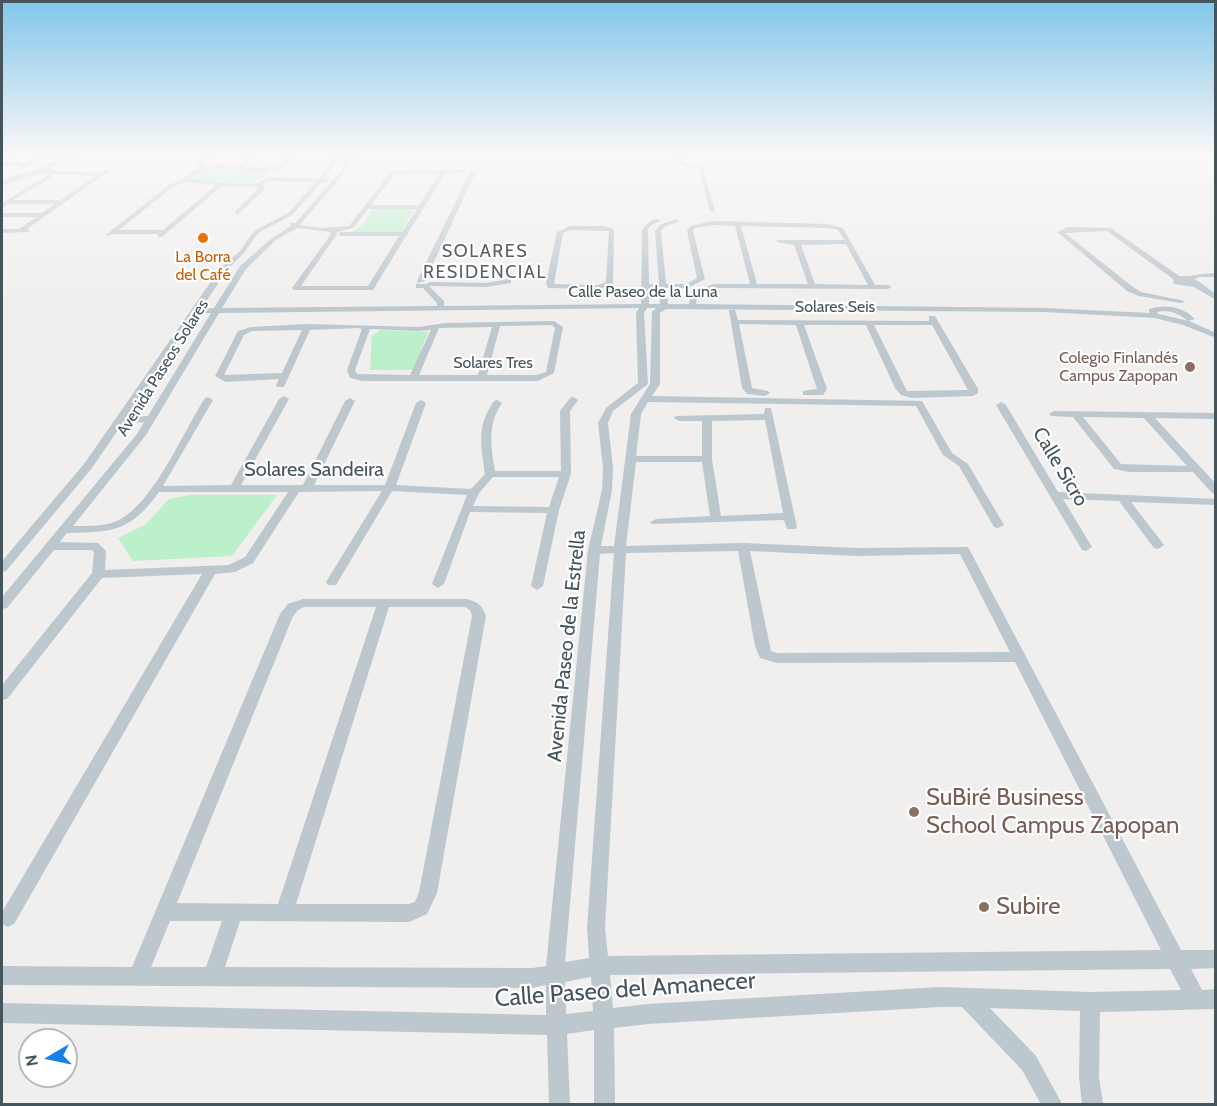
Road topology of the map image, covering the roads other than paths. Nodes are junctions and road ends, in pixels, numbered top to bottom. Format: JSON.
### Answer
{"nodes":[{"id":1,"x":55,"y":205,"type":"edge"},
{"id":2,"x":147,"y":205,"type":"edge"},
{"id":3,"x":197,"y":205,"type":"edge"},
{"id":4,"x":246,"y":205,"type":"edge"},
{"id":5,"x":298,"y":205,"type":"edge"},
{"id":6,"x":314,"y":205,"type":"edge"},
{"id":7,"x":460,"y":205,"type":"edge"},
{"id":8,"x":711,"y":205,"type":"edge"},
{"id":9,"x":368,"y":207,"type":"joint"},
{"id":10,"x":421,"y":207,"type":"joint"},
{"id":11,"x":713,"y":210,"type":"dead end"},
{"id":12,"x":237,"y":213,"type":"dead end"},
{"id":13,"x":2,"y":215,"type":"edge"},
{"id":14,"x":41,"y":215,"type":"junction"},
{"id":15,"x":658,"y":220,"type":"dead end"},
{"id":16,"x":676,"y":221,"type":"dead end"},
{"id":17,"x":271,"y":223,"type":"junction"},
{"id":18,"x":296,"y":225,"type":"junction"},
{"id":19,"x":738,"y":225,"type":"junction"},
{"id":20,"x":304,"y":229,"type":"junction"},
{"id":21,"x":2,"y":231,"type":"edge"},
{"id":22,"x":20,"y":231,"type":"junction"},
{"id":23,"x":29,"y":231,"type":"dead end"},
{"id":24,"x":333,"y":232,"type":"junction"},
{"id":25,"x":297,"y":234,"type":"junction"},
{"id":26,"x":406,"y":234,"type":"junction"},
{"id":27,"x":277,"y":237,"type":"junction"},
{"id":28,"x":253,"y":238,"type":"junction"},
{"id":29,"x":779,"y":241,"type":"dead end"},
{"id":30,"x":848,"y":242,"type":"junction"},
{"id":31,"x":652,"y":243,"type":"junction"},
{"id":32,"x":797,"y":243,"type":"junction"},
{"id":33,"x":1215,"y":275,"type":"edge"},
{"id":34,"x":700,"y":279,"type":"junction"},
{"id":35,"x":508,"y":281,"type":"dead end"},
{"id":36,"x":1186,"y":282,"type":"junction"},
{"id":37,"x":426,"y":286,"type":"junction"},
{"id":38,"x":721,"y":286,"type":"junction"},
{"id":39,"x":754,"y":286,"type":"junction"},
{"id":40,"x":812,"y":286,"type":"junction"},
{"id":41,"x":558,"y":287,"type":"junction"},
{"id":42,"x":873,"y":287,"type":"junction"},
{"id":43,"x":888,"y":287,"type":"dead end"},
{"id":44,"x":569,"y":288,"type":"junction"},
{"id":45,"x":645,"y":297,"type":"junction"},
{"id":46,"x":664,"y":298,"type":"junction"},
{"id":47,"x":1215,"y":298,"type":"edge"},
{"id":48,"x":1172,"y":300,"type":"junction"},
{"id":49,"x":554,"y":301,"type":"junction"},
{"id":50,"x":568,"y":301,"type":"junction"},
{"id":51,"x":1181,"y":301,"type":"junction"},
{"id":52,"x":693,"y":303,"type":"junction"},
{"id":53,"x":816,"y":305,"type":"junction"},
{"id":54,"x":835,"y":305,"type":"junction"},
{"id":55,"x":419,"y":306,"type":"junction"},
{"id":56,"x":440,"y":306,"type":"junction"},
{"id":57,"x":199,"y":307,"type":"junction"},
{"id":58,"x":219,"y":307,"type":"junction"},
{"id":59,"x":398,"y":307,"type":"junction"},
{"id":60,"x":1171,"y":309,"type":"junction"},
{"id":61,"x":1153,"y":314,"type":"junction"},
{"id":62,"x":1191,"y":319,"type":"junction"},
{"id":63,"x":799,"y":322,"type":"junction"},
{"id":64,"x":826,"y":322,"type":"junction"},
{"id":65,"x":843,"y":322,"type":"junction"},
{"id":66,"x":869,"y":323,"type":"junction"},
{"id":67,"x":497,"y":324,"type":"junction"},
{"id":68,"x":308,"y":326,"type":"junction"},
{"id":69,"x":367,"y":327,"type":"junction"},
{"id":70,"x":436,"y":327,"type":"junction"},
{"id":71,"x":389,"y":328,"type":"junction"},
{"id":72,"x":409,"y":328,"type":"junction"},
{"id":73,"x":1215,"y":328,"type":"edge"},
{"id":74,"x":1215,"y":336,"type":"edge"},
{"id":75,"x":413,"y":378,"type":"junction"},
{"id":76,"x":482,"y":378,"type":"junction"},
{"id":77,"x":649,"y":384,"type":"junction"},
{"id":78,"x":284,"y":399,"type":"dead end"},
{"id":79,"x":646,"y":399,"type":"junction"},
{"id":80,"x":208,"y":400,"type":"dead end"},
{"id":81,"x":573,"y":400,"type":"dead end"},
{"id":82,"x":350,"y":401,"type":"dead end"},
{"id":83,"x":421,"y":403,"type":"dead end"},
{"id":84,"x":497,"y":403,"type":"dead end"},
{"id":85,"x":1001,"y":405,"type":"dead end"},
{"id":86,"x":1054,"y":414,"type":"dead end"},
{"id":87,"x":1076,"y":415,"type":"junction"},
{"id":88,"x":1147,"y":415,"type":"junction"},
{"id":89,"x":679,"y":418,"type":"dead end"},
{"id":90,"x":707,"y":418,"type":"junction"},
{"id":91,"x":1214,"y":418,"type":"edge"},
{"id":92,"x":151,"y":419,"type":"junction"},
{"id":93,"x":119,"y":421,"type":"junction"},
{"id":94,"x":631,"y":459,"type":"junction"},
{"id":95,"x":707,"y":459,"type":"junction"},
{"id":96,"x":1195,"y":469,"type":"junction"},
{"id":97,"x":490,"y":474,"type":"junction"},
{"id":98,"x":566,"y":474,"type":"junction"},
{"id":99,"x":302,"y":488,"type":"junction"},
{"id":100,"x":389,"y":488,"type":"junction"},
{"id":101,"x":155,"y":489,"type":"junction"},
{"id":102,"x":234,"y":489,"type":"junction"},
{"id":103,"x":1215,"y":491,"type":"edge"},
{"id":104,"x":474,"y":492,"type":"junction"},
{"id":105,"x":1056,"y":495,"type":"junction"},
{"id":106,"x":1122,"y":497,"type":"junction"},
{"id":107,"x":1215,"y":502,"type":"edge"},
{"id":108,"x":466,"y":509,"type":"junction"},
{"id":109,"x":553,"y":510,"type":"junction"},
{"id":110,"x":716,"y":519,"type":"junction"},
{"id":111,"x":656,"y":522,"type":"dead end"},
{"id":112,"x":998,"y":525,"type":"dead end"},
{"id":113,"x":64,"y":530,"type":"junction"},
{"id":114,"x":1158,"y":545,"type":"dead end"},
{"id":115,"x":52,"y":546,"type":"junction"},
{"id":116,"x":743,"y":547,"type":"junction"},
{"id":117,"x":1086,"y":547,"type":"dead end"},
{"id":118,"x":620,"y":549,"type":"junction"},
{"id":119,"x":594,"y":550,"type":"junction"},
{"id":120,"x":2,"y":568,"type":"edge"},
{"id":121,"x":210,"y":571,"type":"junction"},
{"id":122,"x":98,"y":574,"type":"junction"},
{"id":123,"x":332,"y":582,"type":"dead end"},
{"id":124,"x":438,"y":584,"type":"dead end"},
{"id":125,"x":16,"y":586,"type":"junction"},
{"id":126,"x":537,"y":586,"type":"dead end"},
{"id":127,"x":2,"y":590,"type":"edge"},
{"id":128,"x":384,"y":603,"type":"junction"},
{"id":129,"x":2,"y":605,"type":"edge"},
{"id":130,"x":1019,"y":657,"type":"junction"},
{"id":131,"x":2,"y":695,"type":"edge"},
{"id":132,"x":285,"y":911,"type":"junction"},
{"id":133,"x":165,"y":912,"type":"junction"},
{"id":134,"x":234,"y":913,"type":"junction"},
{"id":135,"x":8,"y":918,"type":"dead end"},
{"id":136,"x":1176,"y":958,"type":"junction"},
{"id":137,"x":1215,"y":959,"type":"edge"},
{"id":138,"x":599,"y":966,"type":"junction"},
{"id":139,"x":555,"y":973,"type":"junction"},
{"id":140,"x":2,"y":976,"type":"edge"},
{"id":141,"x":138,"y":976,"type":"junction"},
{"id":142,"x":213,"y":976,"type":"junction"},
{"id":143,"x":965,"y":997,"type":"junction"},
{"id":144,"x":1206,"y":999,"type":"edge"},
{"id":145,"x":1090,"y":1002,"type":"junction"},
{"id":146,"x":2,"y":1013,"type":"edge"},
{"id":147,"x":604,"y":1021,"type":"junction"},
{"id":148,"x":556,"y":1025,"type":"junction"},
{"id":149,"x":559,"y":1104,"type":"edge"},
{"id":150,"x":605,"y":1104,"type":"edge"},
{"id":151,"x":1052,"y":1104,"type":"edge"},
{"id":152,"x":1093,"y":1104,"type":"edge"}],
"edges":[{"from":1,"to":14,"type":"street"},
{"from":2,"to":3,"type":"street"},
{"from":4,"to":12,"type":"street"},
{"from":5,"to":17,"type":"street","name":"Avenida Paseos Solares"},
{"from":6,"to":18,"type":"street","name":"Avenida Paseos Solares"},
{"from":7,"to":37,"type":"street"},
{"from":8,"to":11,"type":"street"},
{"from":9,"to":10,"type":"street"},
{"from":9,"to":24,"type":"street"},
{"from":10,"to":26,"type":"street"},
{"from":13,"to":14,"type":"street"},
{"from":14,"to":22,"type":"street"},
{"from":15,"to":31,"type":"street"},
{"from":16,"to":31,"type":"street"},
{"from":17,"to":18,"type":"street"},
{"from":17,"to":28,"type":"street","name":"Avenida Paseos Solares"},
{"from":18,"to":20,"type":"street"},
{"from":18,"to":27,"type":"street","name":"Avenida Paseos Solares"},
{"from":19,"to":30,"type":"street"},
{"from":19,"to":34,"type":"street"},
{"from":19,"to":39,"type":"street"},
{"from":20,"to":24,"type":"street"},
{"from":20,"to":25,"type":"street"},
{"from":21,"to":22,"type":"street"},
{"from":22,"to":23,"type":"street"},
{"from":24,"to":25,"type":"street"},
{"from":24,"to":26,"type":"street"},
{"from":24,"to":26,"type":"street"},
{"from":25,"to":27,"type":"street"},
{"from":27,"to":28,"type":"street"},
{"from":27,"to":58,"type":"street","name":"Avenida Paseos Solares"},
{"from":28,"to":57,"type":"street","name":"Avenida Paseos Solares"},
{"from":29,"to":32,"type":"street"},
{"from":30,"to":32,"type":"street"},
{"from":30,"to":42,"type":"street"},
{"from":31,"to":45,"type":"street"},
{"from":31,"to":46,"type":"street"},
{"from":32,"to":40,"type":"street"},
{"from":33,"to":36,"type":"street"},
{"from":34,"to":38,"type":"street"},
{"from":34,"to":46,"type":"street"},
{"from":35,"to":37,"type":"street"},
{"from":36,"to":47,"type":"street"},
{"from":36,"to":48,"type":"street"},
{"from":36,"to":48,"type":"street"},
{"from":36,"to":51,"type":"street"},
{"from":37,"to":55,"type":"street"},
{"from":37,"to":56,"type":"street"},
{"from":38,"to":39,"type":"street"},
{"from":38,"to":52,"type":"street"},
{"from":39,"to":40,"type":"street"},
{"from":40,"to":42,"type":"street"},
{"from":41,"to":44,"type":"street"},
{"from":41,"to":44,"type":"street"},
{"from":41,"to":49,"type":"street"},
{"from":42,"to":43,"type":"street"},
{"from":44,"to":50,"type":"street"},
{"from":45,"to":46,"type":"street","name":"Calle Paseo de la Luna"},
{"from":45,"to":46,"type":"street"},
{"from":45,"to":50,"type":"street","name":"Calle Paseo de la Luna"},
{"from":45,"to":56,"type":"street","name":"Calle Paseo de la Luna"},
{"from":45,"to":77,"type":"street"},
{"from":46,"to":52,"type":"street","name":"Calle Paseo de la Luna"},
{"from":46,"to":77,"type":"street"},
{"from":48,"to":51,"type":"street"},
{"from":48,"to":60,"type":"street"},
{"from":49,"to":50,"type":"street","name":"Calle Paseo de la Luna"},
{"from":49,"to":56,"type":"street","name":"Calle Paseo de la Luna"},
{"from":51,"to":60,"type":"street"},
{"from":52,"to":53,"type":"street","name":"Calle Paseo de la Luna"},
{"from":53,"to":54,"type":"street","name":"Calle Paseo de la Luna"},
{"from":53,"to":64,"type":"street"},
{"from":54,"to":61,"type":"street","name":"Calle Paseo de la Luna"},
{"from":54,"to":65,"type":"street"},
{"from":55,"to":56,"type":"street","name":"Calle Paseo de la Luna"},
{"from":55,"to":59,"type":"street","name":"Calle Paseo de la Luna"},
{"from":55,"to":72,"type":"street"},
{"from":57,"to":58,"type":"street","name":"Calle Paseo de la Luna"},
{"from":57,"to":93,"type":"street","name":"Avenida Paseos Solares"},
{"from":58,"to":59,"type":"street","name":"Calle Paseo de la Luna"},
{"from":58,"to":92,"type":"street","name":"Avenida Paseos Solares"},
{"from":59,"to":71,"type":"street"},
{"from":60,"to":61,"type":"street"},
{"from":60,"to":62,"type":"street"},
{"from":61,"to":62,"type":"street","name":"Calle Paseo de la Luna"},
{"from":61,"to":74,"type":"street","name":"Calle Paseo de la Luna"},
{"from":62,"to":73,"type":"street","name":"Calle Paseo de la Luna"},
{"from":63,"to":63,"type":"street","name":"Solares Seis"},
{"from":63,"to":64,"type":"street","name":"Solares Seis"},
{"from":64,"to":65,"type":"street","name":"Solares Seis"},
{"from":65,"to":66,"type":"street","name":"Solares Seis"},
{"from":66,"to":66,"type":"street","name":"Solares Seis"},
{"from":67,"to":70,"type":"street","name":"Solares Tres"},
{"from":67,"to":76,"type":"street"},
{"from":67,"to":76,"type":"street","name":"Solares Tres"},
{"from":68,"to":68,"type":"street","name":"Solares Tres"},
{"from":68,"to":69,"type":"street","name":"Solares Tres"},
{"from":69,"to":71,"type":"street","name":"Solares Tres"},
{"from":69,"to":75,"type":"street","name":"Solares Tres"},
{"from":70,"to":72,"type":"street","name":"Solares Tres"},
{"from":70,"to":75,"type":"street"},
{"from":71,"to":72,"type":"street","name":"Solares Tres"},
{"from":75,"to":76,"type":"street","name":"Solares Tres"},
{"from":77,"to":79,"type":"street"},
{"from":77,"to":119,"type":"street","name":"Avenida Paseo de la Estrella"},
{"from":78,"to":102,"type":"street"},
{"from":79,"to":94,"type":"street"},
{"from":79,"to":112,"type":"street"},
{"from":80,"to":101,"type":"street"},
{"from":81,"to":98,"type":"street"},
{"from":82,"to":99,"type":"street"},
{"from":83,"to":100,"type":"street"},
{"from":84,"to":97,"type":"street"},
{"from":85,"to":105,"type":"street","name":"Calle Sicro"},
{"from":86,"to":87,"type":"street"},
{"from":87,"to":88,"type":"street"},
{"from":87,"to":96,"type":"street"},
{"from":88,"to":91,"type":"street"},
{"from":88,"to":96,"type":"street"},
{"from":89,"to":90,"type":"street"},
{"from":90,"to":95,"type":"street"},
{"from":90,"to":110,"type":"street"},
{"from":92,"to":93,"type":"street"},
{"from":92,"to":113,"type":"street","name":"Avenida Paseos Solares"},
{"from":93,"to":120,"type":"street","name":"Avenida Paseos Solares"},
{"from":94,"to":95,"type":"street"},
{"from":94,"to":118,"type":"street"},
{"from":95,"to":110,"type":"street"},
{"from":96,"to":103,"type":"street"},
{"from":97,"to":98,"type":"street"},
{"from":97,"to":104,"type":"street"},
{"from":98,"to":109,"type":"street"},
{"from":99,"to":100,"type":"street","name":"Solares Sandeira"},
{"from":99,"to":102,"type":"street","name":"Solares Sandeira"},
{"from":99,"to":121,"type":"street"},
{"from":100,"to":104,"type":"street","name":"Solares Sandeira"},
{"from":100,"to":123,"type":"street"},
{"from":101,"to":102,"type":"street","name":"Solares Sandeira"},
{"from":101,"to":113,"type":"street"},
{"from":104,"to":108,"type":"street"},
{"from":105,"to":106,"type":"street"},
{"from":105,"to":117,"type":"street","name":"Calle Sicro"},
{"from":106,"to":107,"type":"street"},
{"from":106,"to":114,"type":"street"},
{"from":108,"to":109,"type":"street"},
{"from":108,"to":124,"type":"street"},
{"from":109,"to":126,"type":"street"},
{"from":110,"to":111,"type":"street"},
{"from":113,"to":115,"type":"street","name":"Avenida Paseos Solares"},
{"from":115,"to":122,"type":"street"},
{"from":115,"to":125,"type":"street","name":"Avenida Paseos Solares"},
{"from":116,"to":118,"type":"street"},
{"from":116,"to":130,"type":"street"},
{"from":116,"to":130,"type":"street"},
{"from":118,"to":119,"type":"street"},
{"from":118,"to":138,"type":"street"},
{"from":119,"to":139,"type":"street","name":"Avenida Paseo de la Estrella"},
{"from":121,"to":122,"type":"street"},
{"from":121,"to":135,"type":"street"},
{"from":122,"to":131,"type":"street"},
{"from":125,"to":127,"type":"street"},
{"from":125,"to":129,"type":"street","name":"Avenida Paseos Solares"},
{"from":128,"to":132,"type":"street"},
{"from":128,"to":132,"type":"street"},
{"from":128,"to":133,"type":"street"},
{"from":130,"to":136,"type":"street"},
{"from":132,"to":134,"type":"street"},
{"from":133,"to":134,"type":"street"},
{"from":133,"to":141,"type":"street"},
{"from":134,"to":142,"type":"street"},
{"from":136,"to":137,"type":"street","name":"Calle Paseo del Amanecer"},
{"from":136,"to":138,"type":"street","name":"Calle Paseo del Amanecer"},
{"from":136,"to":144,"type":"street"},
{"from":138,"to":139,"type":"street","name":"Calle Paseo del Amanecer"},
{"from":138,"to":147,"type":"street"},
{"from":139,"to":142,"type":"street","name":"Calle Paseo del Amanecer"},
{"from":139,"to":148,"type":"street","name":"Avenida Paseo de la Estrella"},
{"from":140,"to":141,"type":"street","name":"Calle Paseo del Amanecer"},
{"from":141,"to":142,"type":"street","name":"Calle Paseo del Amanecer"},
{"from":143,"to":145,"type":"street","name":"Calle Paseo del Amanecer"},
{"from":143,"to":147,"type":"street","name":"Calle Paseo del Amanecer"},
{"from":143,"to":151,"type":"street"},
{"from":144,"to":145,"type":"street","name":"Calle Paseo del Amanecer"},
{"from":145,"to":152,"type":"street"},
{"from":146,"to":148,"type":"street","name":"Calle Paseo del Amanecer"},
{"from":147,"to":148,"type":"street","name":"Calle Paseo del Amanecer"},
{"from":147,"to":150,"type":"street"},
{"from":148,"to":149,"type":"street","name":"Avenida Paseo de la Estrella"}]}
